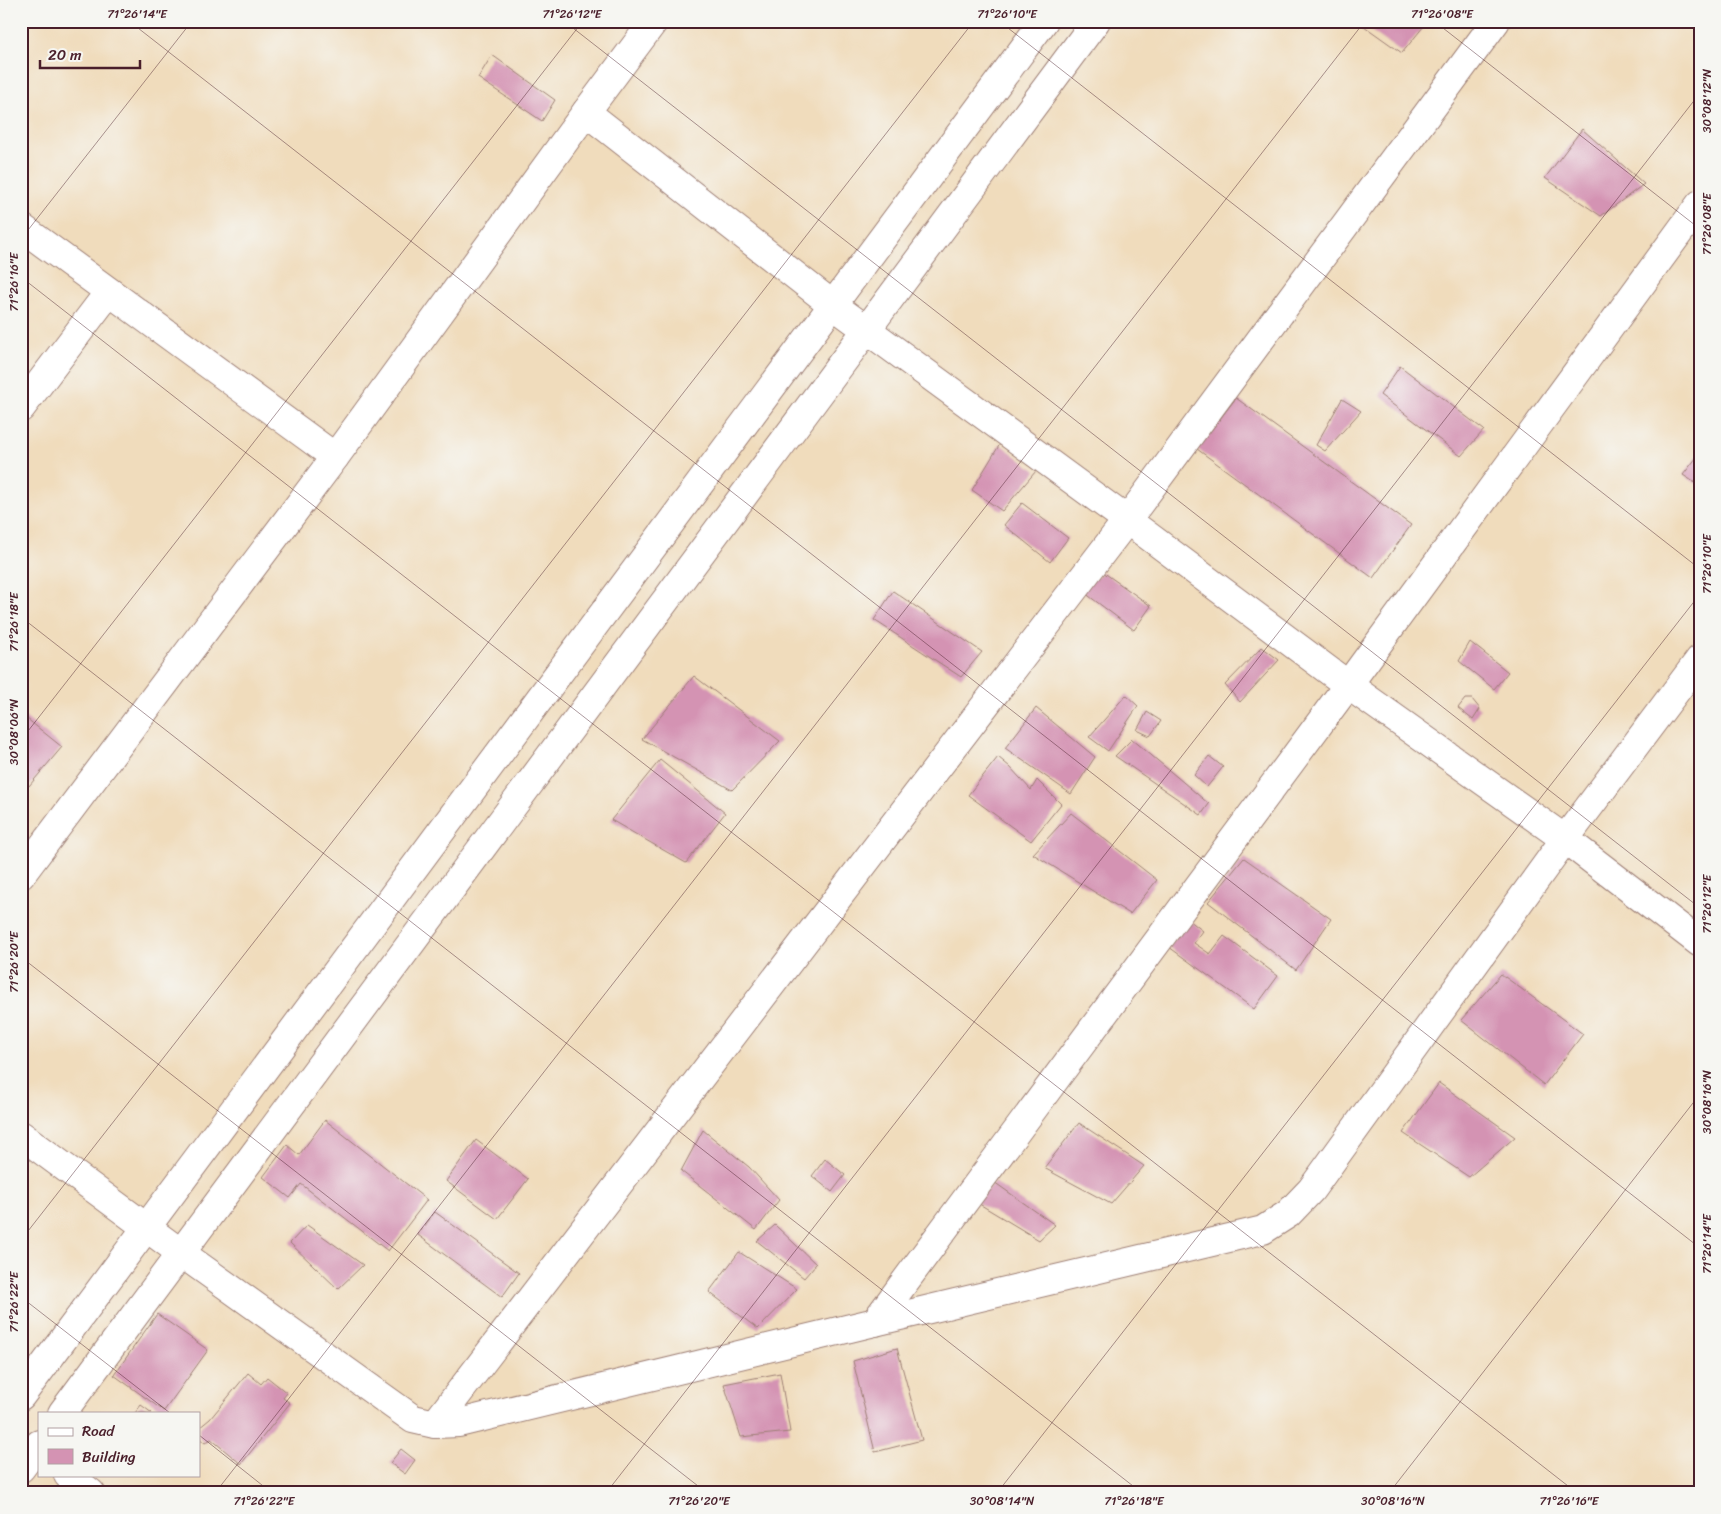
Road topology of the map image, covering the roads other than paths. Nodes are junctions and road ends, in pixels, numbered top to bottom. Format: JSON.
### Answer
{"nodes":[{"id":1,"x":654,"y":21,"type":"edge"},
{"id":2,"x":1044,"y":21,"type":"edge"},
{"id":3,"x":1096,"y":21,"type":"edge"},
{"id":4,"x":1496,"y":21,"type":"edge"},
{"id":5,"x":586,"y":112,"type":"junction"},
{"id":6,"x":1700,"y":204,"type":"edge"},
{"id":7,"x":21,"y":227,"type":"edge"},
{"id":8,"x":109,"y":292,"type":"junction"},
{"id":9,"x":833,"y":306,"type":"junction"},
{"id":10,"x":868,"y":331,"type":"junction"},
{"id":11,"x":21,"y":408,"type":"edge"},
{"id":12,"x":335,"y":457,"type":"junction"},
{"id":13,"x":1127,"y":520,"type":"junction"},
{"id":14,"x":1700,"y":658,"type":"edge"},
{"id":15,"x":1348,"y":685,"type":"junction"},
{"id":16,"x":1565,"y":839,"type":"junction"},
{"id":17,"x":21,"y":875,"type":"edge"},
{"id":18,"x":1700,"y":943,"type":"edge"},
{"id":19,"x":21,"y":1135,"type":"edge"},
{"id":20,"x":147,"y":1228,"type":"junction"},
{"id":21,"x":181,"y":1252,"type":"junction"},
{"id":22,"x":874,"y":1322,"type":"junction"},
{"id":23,"x":21,"y":1396,"type":"edge"},
{"id":24,"x":63,"y":1412,"type":"edge"},
{"id":25,"x":435,"y":1424,"type":"junction"},
{"id":26,"x":69,"y":1476,"type":"edge"},
{"id":27,"x":91,"y":1493,"type":"edge"}],
"edges":[{"from":1,"to":5,"type":"street"},
{"from":2,"to":9,"type":"street"},
{"from":3,"to":10,"type":"street"},
{"from":4,"to":13,"type":"street"},
{"from":5,"to":9,"type":"street"},
{"from":5,"to":12,"type":"street"},
{"from":6,"to":15,"type":"street"},
{"from":7,"to":8,"type":"street"},
{"from":8,"to":11,"type":"street"},
{"from":8,"to":12,"type":"street"},
{"from":9,"to":10,"type":"street"},
{"from":9,"to":20,"type":"street"},
{"from":10,"to":13,"type":"street"},
{"from":10,"to":21,"type":"street"},
{"from":12,"to":17,"type":"street"},
{"from":13,"to":15,"type":"street"},
{"from":13,"to":25,"type":"street"},
{"from":14,"to":16,"type":"street"},
{"from":15,"to":16,"type":"street"},
{"from":15,"to":22,"type":"street"},
{"from":16,"to":18,"type":"street"},
{"from":16,"to":22,"type":"street"},
{"from":19,"to":20,"type":"street"},
{"from":20,"to":21,"type":"street"},
{"from":20,"to":23,"type":"street"},
{"from":21,"to":24,"type":"street"},
{"from":21,"to":25,"type":"street"},
{"from":22,"to":25,"type":"street"},
{"from":26,"to":27,"type":"street"}]}
